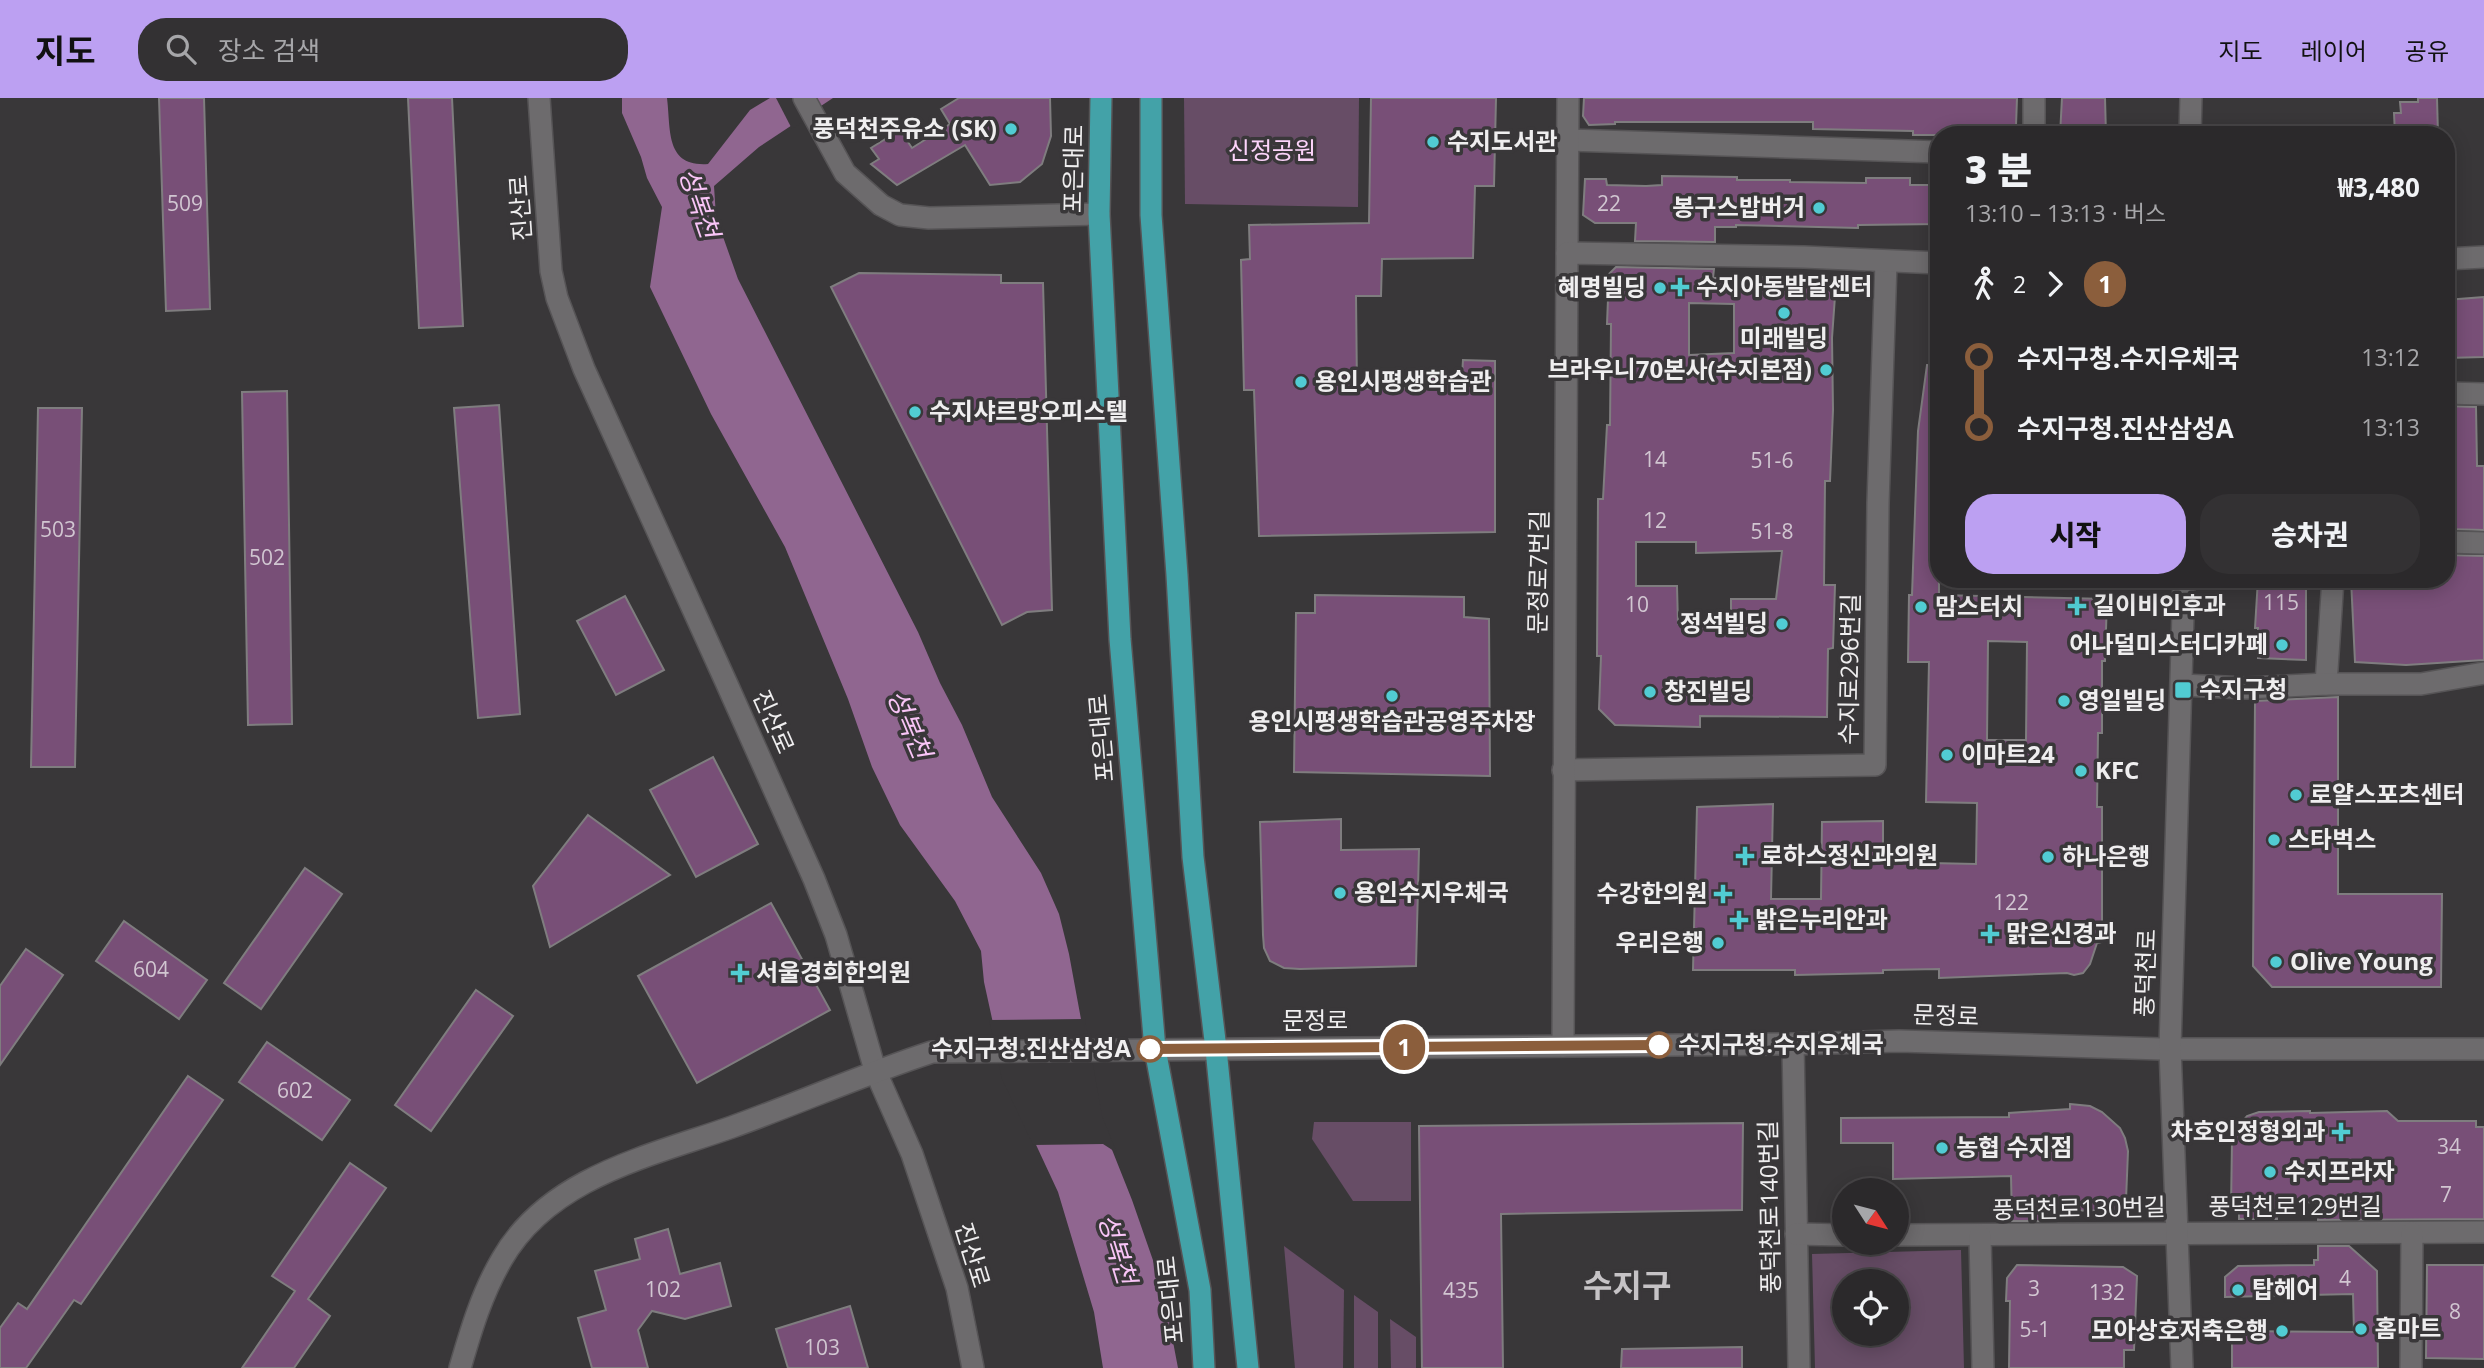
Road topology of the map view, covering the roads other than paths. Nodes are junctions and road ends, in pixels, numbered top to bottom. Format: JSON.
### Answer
{"nodes":[{"id":1,"x":539,"y":98,"type":"edge"},
{"id":2,"x":804,"y":98,"type":"edge"},
{"id":3,"x":1101,"y":98,"type":"edge"},
{"id":4,"x":1151,"y":98,"type":"edge"},
{"id":5,"x":1569,"y":98,"type":"edge"},
{"id":6,"x":2034,"y":98,"type":"edge"},
{"id":7,"x":2191,"y":98,"type":"edge"},
{"id":8,"x":2034,"y":126,"type":"edge"},
{"id":9,"x":2190,"y":126,"type":"edge"},
{"id":10,"x":1568,"y":140,"type":"junction"},
{"id":11,"x":1930,"y":152,"type":"edge"},
{"id":12,"x":1099,"y":214,"type":"junction"},
{"id":13,"x":1567,"y":253,"type":"junction"},
{"id":14,"x":2484,"y":257,"type":"edge"},
{"id":15,"x":2455,"y":259,"type":"edge"},
{"id":16,"x":1886,"y":261,"type":"junction"},
{"id":17,"x":1930,"y":263,"type":"edge"},
{"id":18,"x":2455,"y":393,"type":"edge"},
{"id":19,"x":2484,"y":394,"type":"edge"},
{"id":20,"x":2455,"y":542,"type":"edge"},
{"id":21,"x":2484,"y":543,"type":"edge"},
{"id":22,"x":2185,"y":588,"type":"edge"},
{"id":23,"x":2332,"y":588,"type":"edge"},
{"id":24,"x":2484,"y":673,"type":"edge"},
{"id":25,"x":2326,"y":684,"type":"junction"},
{"id":26,"x":2182,"y":685,"type":"junction"},
{"id":27,"x":1563,"y":770,"type":"junction"},
{"id":28,"x":1793,"y":1044,"type":"junction"},
{"id":29,"x":1563,"y":1046,"type":"junction"},
{"id":30,"x":1216,"y":1048,"type":"junction"},
{"id":31,"x":2170,"y":1048,"type":"junction"},
{"id":32,"x":1155,"y":1049,"type":"junction"},
{"id":33,"x":2484,"y":1049,"type":"edge"},
{"id":34,"x":875,"y":1070,"type":"junction"},
{"id":35,"x":2484,"y":1232,"type":"edge"},
{"id":36,"x":2412,"y":1233,"type":"junction"},
{"id":37,"x":1796,"y":1234,"type":"junction"},
{"id":38,"x":2178,"y":1234,"type":"junction"},
{"id":39,"x":1832,"y":1235,"type":"edge"},
{"id":40,"x":1909,"y":1236,"type":"edge"},
{"id":41,"x":1980,"y":1236,"type":"junction"},
{"id":42,"x":460,"y":1368,"type":"edge"},
{"id":43,"x":973,"y":1368,"type":"edge"},
{"id":44,"x":1204,"y":1368,"type":"edge"},
{"id":45,"x":1248,"y":1368,"type":"edge"},
{"id":46,"x":1799,"y":1368,"type":"edge"},
{"id":47,"x":1983,"y":1368,"type":"edge"},
{"id":48,"x":2182,"y":1368,"type":"edge"},
{"id":49,"x":2411,"y":1368,"type":"edge"}],
"edges":[{"from":1,"to":34,"type":"street","name":"진산로"},
{"from":2,"to":12,"type":"street"},
{"from":3,"to":12,"type":"main road","name":"포은대로"},
{"from":4,"to":30,"type":"main road"},
{"from":5,"to":10,"type":"street","name":"문정로7번길"},
{"from":6,"to":8,"type":"street"},
{"from":7,"to":9,"type":"street"},
{"from":10,"to":11,"type":"street"},
{"from":10,"to":13,"type":"street","name":"문정로7번길"},
{"from":12,"to":32,"type":"main road","name":"포은대로"},
{"from":13,"to":16,"type":"street"},
{"from":13,"to":27,"type":"street","name":"문정로7번길"},
{"from":14,"to":15,"type":"street"},
{"from":16,"to":17,"type":"street"},
{"from":16,"to":27,"type":"street","name":"수지로296번길"},
{"from":18,"to":19,"type":"street"},
{"from":20,"to":21,"type":"street"},
{"from":22,"to":26,"type":"street","name":"풍덕천로"},
{"from":23,"to":25,"type":"street"},
{"from":24,"to":25,"type":"street"},
{"from":25,"to":26,"type":"street"},
{"from":26,"to":31,"type":"street","name":"풍덕천로"},
{"from":27,"to":29,"type":"street","name":"문정로7번길"},
{"from":28,"to":29,"type":"street","name":"문정로"},
{"from":28,"to":31,"type":"street","name":"문정로"},
{"from":28,"to":37,"type":"street","name":"풍덕천로140번길"},
{"from":29,"to":30,"type":"street","name":"문정로"},
{"from":30,"to":32,"type":"street","name":"문정로"},
{"from":30,"to":45,"type":"main road"},
{"from":31,"to":33,"type":"street","name":"문정로"},
{"from":31,"to":38,"type":"street","name":"풍덕천로"},
{"from":32,"to":34,"type":"street","name":"문정로"},
{"from":32,"to":44,"type":"main road","name":"포은대로"},
{"from":34,"to":42,"type":"street","name":"문정로"},
{"from":34,"to":43,"type":"street","name":"진산로"},
{"from":35,"to":36,"type":"street","name":"풍덕천로129번길"},
{"from":36,"to":38,"type":"street","name":"풍덕천로129번길"},
{"from":36,"to":49,"type":"street","name":"풍덕천로129번길"},
{"from":37,"to":39,"type":"street"},
{"from":37,"to":46,"type":"street","name":"풍덕천로140번길"},
{"from":38,"to":41,"type":"street","name":"풍덕천로130번길"},
{"from":38,"to":48,"type":"street","name":"풍덕천로"},
{"from":40,"to":41,"type":"street","name":"풍덕천로130번길"},
{"from":41,"to":47,"type":"street","name":"풍덕천로130번길"}]}
